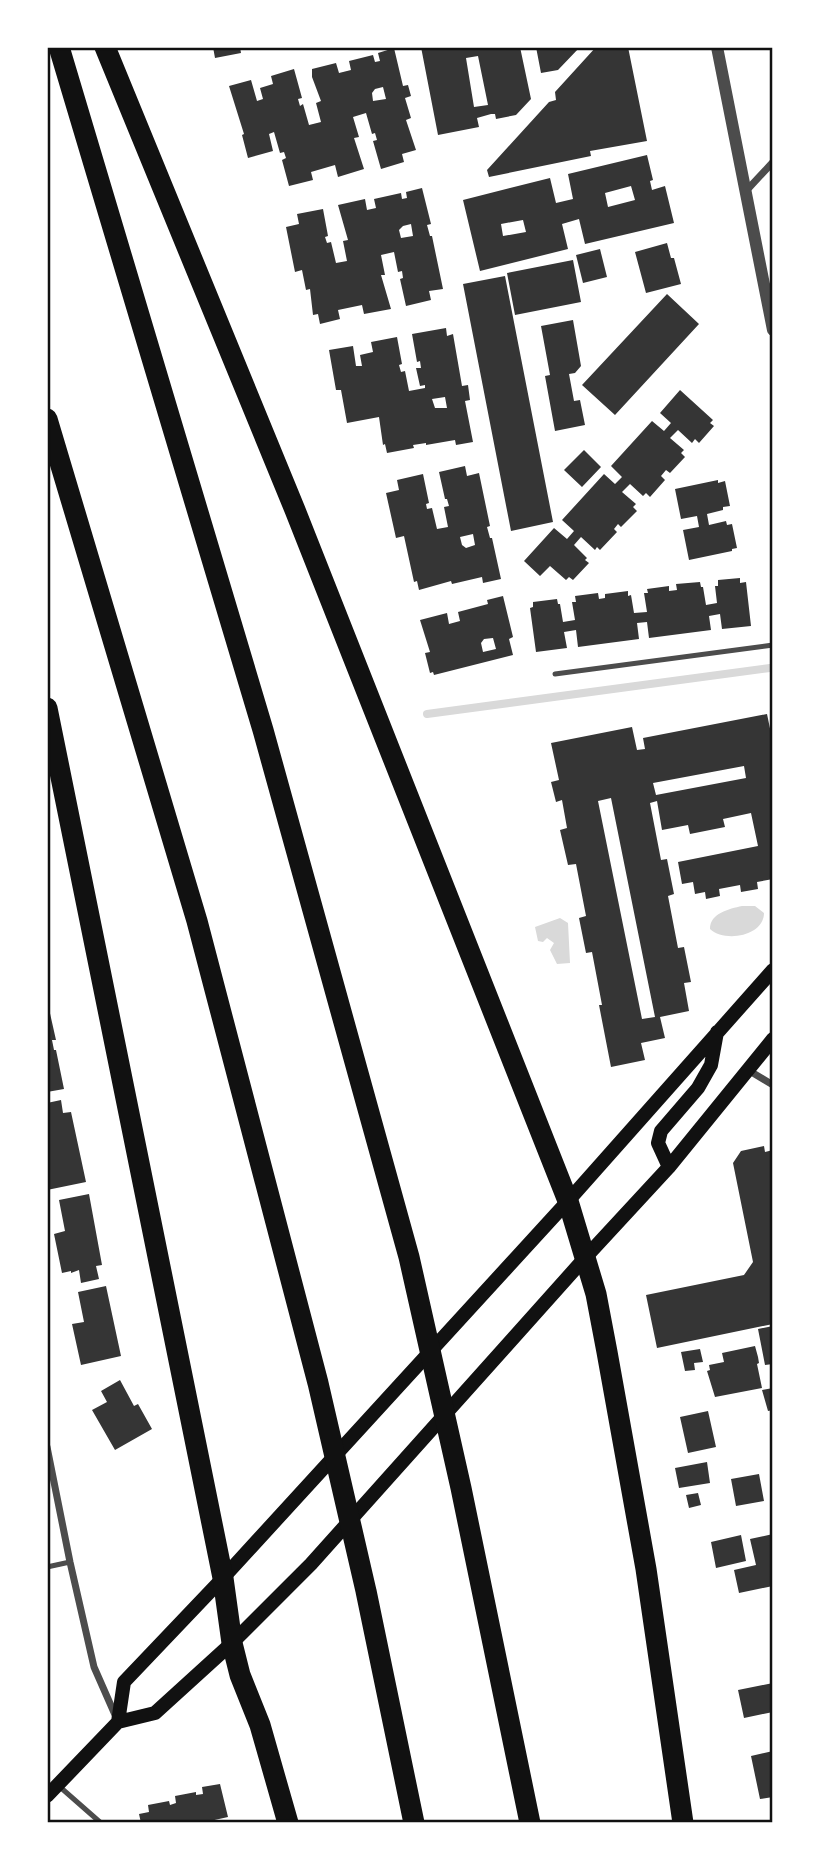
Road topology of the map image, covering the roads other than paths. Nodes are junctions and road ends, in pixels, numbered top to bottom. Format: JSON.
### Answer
{"nodes":[{"id":1,"x":59,"y":47,"type":"edge"},
{"id":2,"x":105,"y":47,"type":"edge"},
{"id":3,"x":717,"y":47,"type":"edge"},
{"id":4,"x":773,"y":162,"type":"edge"},
{"id":5,"x":746,"y":191,"type":"junction"},
{"id":6,"x":773,"y":330,"type":"edge"},
{"id":7,"x":47,"y":419,"type":"edge"},
{"id":8,"x":773,"y":645,"type":"edge"},
{"id":9,"x":555,"y":674,"type":"dead end"},
{"id":10,"x":47,"y":708,"type":"edge"},
{"id":11,"x":773,"y":970,"type":"edge"},
{"id":12,"x":718,"y":1031,"type":"junction"},
{"id":13,"x":773,"y":1039,"type":"edge"},
{"id":14,"x":748,"y":1070,"type":"junction"},
{"id":15,"x":773,"y":1085,"type":"edge"},
{"id":16,"x":669,"y":1167,"type":"junction"},
{"id":17,"x":568,"y":1201,"type":"junction"},
{"id":18,"x":584,"y":1259,"type":"junction"},
{"id":19,"x":47,"y":1447,"type":"edge"},
{"id":20,"x":70,"y":1562,"type":"junction"},
{"id":21,"x":47,"y":1567,"type":"edge"},
{"id":22,"x":223,"y":1578,"type":"junction"},
{"id":23,"x":232,"y":1643,"type":"junction"},
{"id":24,"x":118,"y":1722,"type":"junction"},
{"id":25,"x":58,"y":1784,"type":"junction"},
{"id":26,"x":47,"y":1796,"type":"edge"},
{"id":27,"x":101,"y":1823,"type":"edge"},
{"id":28,"x":288,"y":1823,"type":"edge"},
{"id":29,"x":414,"y":1823,"type":"edge"},
{"id":30,"x":530,"y":1823,"type":"edge"},
{"id":31,"x":683,"y":1823,"type":"edge"}],
"edges":[{"from":1,"to":30,"type":"highway"},
{"from":2,"to":17,"type":"highway"},
{"from":3,"to":5,"type":"street"},
{"from":4,"to":5,"type":"street"},
{"from":5,"to":6,"type":"street"},
{"from":7,"to":29,"type":"highway"},
{"from":8,"to":9,"type":"lane"},
{"from":10,"to":22,"type":"highway"},
{"from":11,"to":12,"type":"main road"},
{"from":12,"to":16,"type":"main road"},
{"from":12,"to":17,"type":"main road"},
{"from":13,"to":14,"type":"main road"},
{"from":14,"to":15,"type":"street"},
{"from":14,"to":16,"type":"main road"},
{"from":16,"to":18,"type":"main road"},
{"from":17,"to":18,"type":"highway"},
{"from":17,"to":22,"type":"main road"},
{"from":18,"to":23,"type":"main road"},
{"from":18,"to":31,"type":"highway"},
{"from":19,"to":20,"type":"street"},
{"from":20,"to":21,"type":"lane"},
{"from":20,"to":24,"type":"street"},
{"from":22,"to":23,"type":"highway"},
{"from":22,"to":24,"type":"main road"},
{"from":23,"to":24,"type":"main road"},
{"from":23,"to":28,"type":"highway"},
{"from":24,"to":25,"type":"main road"},
{"from":25,"to":26,"type":"main road"},
{"from":25,"to":27,"type":"lane"}]}
